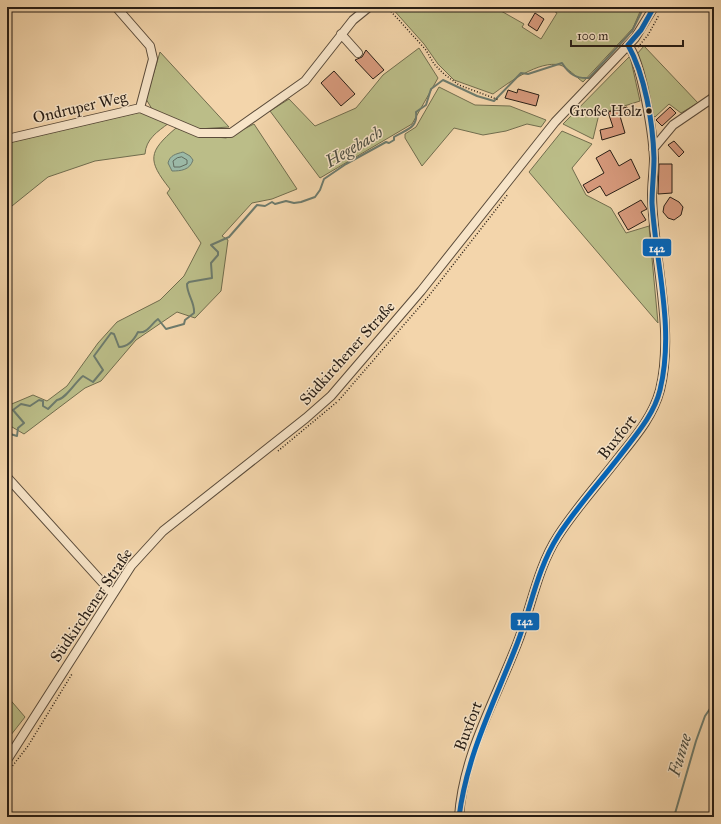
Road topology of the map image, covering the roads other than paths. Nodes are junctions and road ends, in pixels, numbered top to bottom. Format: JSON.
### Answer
{"nodes":[{"id":1,"x":116,"y":7,"type":"edge"},
{"id":2,"x":369,"y":7,"type":"edge"},
{"id":3,"x":654,"y":7,"type":"edge"},
{"id":4,"x":341,"y":34,"type":"junction"},
{"id":5,"x":628,"y":45,"type":"junction"},
{"id":6,"x":358,"y":53,"type":"dead end"},
{"id":7,"x":714,"y":97,"type":"edge"},
{"id":8,"x":140,"y":108,"type":"junction"},
{"id":9,"x":7,"y":138,"type":"edge"},
{"id":10,"x":653,"y":149,"type":"junction"},
{"id":11,"x":7,"y":477,"type":"edge"},
{"id":12,"x":112,"y":593,"type":"junction"},
{"id":13,"x":7,"y":760,"type":"edge"},
{"id":14,"x":7,"y":814,"type":"edge"},
{"id":15,"x":11,"y":817,"type":"edge"},
{"id":16,"x":459,"y":817,"type":"edge"}],
"edges":[{"from":1,"to":8,"type":"street"},
{"from":2,"to":4,"type":"street","name":"Ondruper Weg"},
{"from":3,"to":5,"type":"street","name":"Südkirchener Straße"},
{"from":4,"to":6,"type":"street"},
{"from":4,"to":8,"type":"street","name":"Ondruper Weg"},
{"from":5,"to":10,"type":"street","name":"Buxfort"},
{"from":5,"to":12,"type":"street","name":"Südkirchener Straße"},
{"from":7,"to":10,"type":"street"},
{"from":8,"to":9,"type":"street","name":"Ondruper Weg"},
{"from":10,"to":16,"type":"street","name":"Buxfort"},
{"from":11,"to":12,"type":"street"},
{"from":12,"to":13,"type":"street","name":"Südkirchener Straße"},
{"from":14,"to":15,"type":"street"}]}
